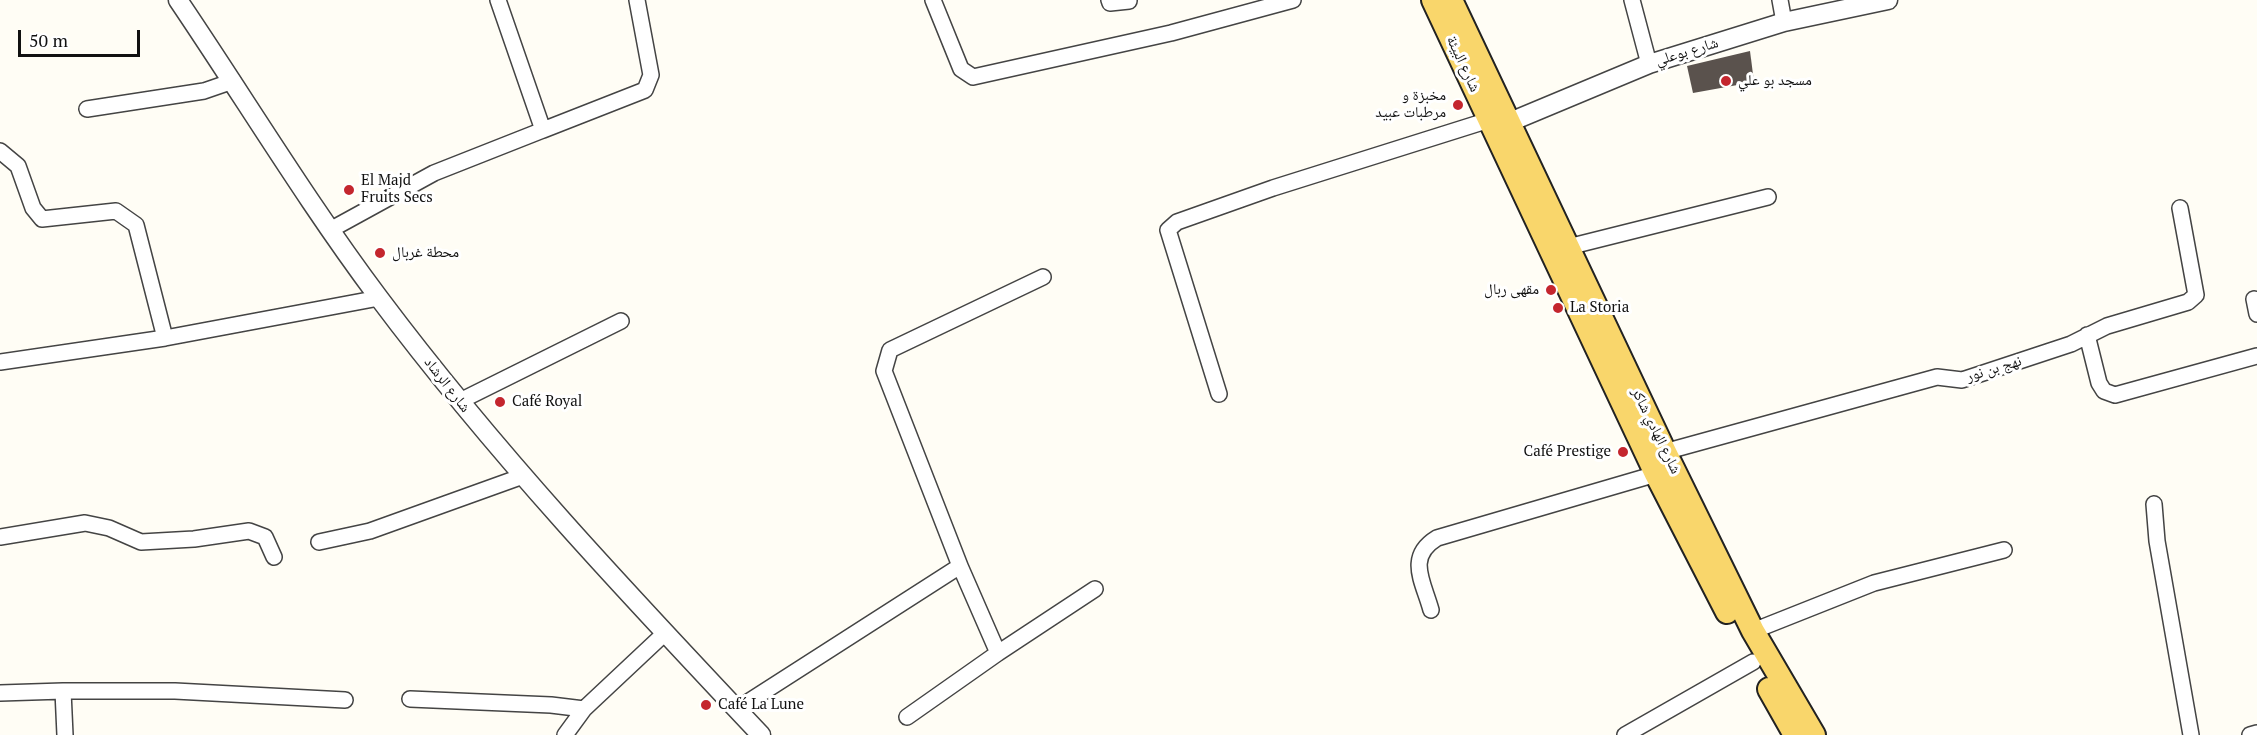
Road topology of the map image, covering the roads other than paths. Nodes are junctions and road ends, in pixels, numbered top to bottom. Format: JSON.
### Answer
{"nodes":[{"id":1,"x":178,"y":0,"type":"edge"},
{"id":2,"x":498,"y":0,"type":"edge"},
{"id":3,"x":637,"y":0,"type":"edge"},
{"id":4,"x":933,"y":0,"type":"edge"},
{"id":5,"x":1109,"y":0,"type":"edge"},
{"id":6,"x":1293,"y":0,"type":"edge"},
{"id":7,"x":1433,"y":0,"type":"edge"},
{"id":8,"x":1451,"y":0,"type":"edge"},
{"id":9,"x":1632,"y":0,"type":"edge"},
{"id":10,"x":1780,"y":0,"type":"edge"},
{"id":11,"x":1886,"y":0,"type":"edge"},
{"id":12,"x":1129,"y":1,"type":"edge"},
{"id":13,"x":1784,"y":22,"type":"junction"},
{"id":14,"x":1649,"y":64,"type":"junction"},
{"id":15,"x":232,"y":81,"type":"junction"},
{"id":16,"x":87,"y":109,"type":"dead end"},
{"id":17,"x":1497,"y":123,"type":"junction"},
{"id":18,"x":543,"y":129,"type":"junction"},
{"id":19,"x":0,"y":151,"type":"edge"},
{"id":20,"x":1768,"y":197,"type":"dead end"},
{"id":21,"x":2180,"y":208,"type":"dead end"},
{"id":22,"x":330,"y":230,"type":"junction"},
{"id":23,"x":1568,"y":247,"type":"junction"},
{"id":24,"x":1043,"y":277,"type":"dead end"},
{"id":25,"x":379,"y":298,"type":"junction"},
{"id":26,"x":621,"y":321,"type":"dead end"},
{"id":27,"x":2087,"y":335,"type":"junction"},
{"id":28,"x":165,"y":338,"type":"junction"},
{"id":29,"x":2257,"y":356,"type":"edge"},
{"id":30,"x":0,"y":362,"type":"edge"},
{"id":31,"x":1219,"y":394,"type":"dead end"},
{"id":32,"x":460,"y":401,"type":"junction"},
{"id":33,"x":1656,"y":461,"type":"junction"},
{"id":34,"x":523,"y":476,"type":"junction"},
{"id":35,"x":2154,"y":504,"type":"dead end"},
{"id":36,"x":0,"y":537,"type":"edge"},
{"id":37,"x":319,"y":542,"type":"dead end"},
{"id":38,"x":2004,"y":550,"type":"dead end"},
{"id":39,"x":274,"y":557,"type":"dead end"},
{"id":40,"x":960,"y":566,"type":"junction"},
{"id":41,"x":1095,"y":589,"type":"dead end"},
{"id":42,"x":1431,"y":610,"type":"dead end"},
{"id":43,"x":1753,"y":631,"type":"junction"},
{"id":44,"x":665,"y":633,"type":"junction"},
{"id":45,"x":998,"y":653,"type":"junction"},
{"id":46,"x":1760,"y":659,"type":"junction"},
{"id":47,"x":63,"y":691,"type":"junction"},
{"id":48,"x":0,"y":693,"type":"edge"},
{"id":49,"x":410,"y":699,"type":"dead end"},
{"id":50,"x":345,"y":700,"type":"dead end"},
{"id":51,"x":737,"y":709,"type":"junction"},
{"id":52,"x":584,"y":710,"type":"junction"},
{"id":53,"x":907,"y":717,"type":"dead end"},
{"id":54,"x":2257,"y":733,"type":"edge"},
{"id":55,"x":65,"y":735,"type":"edge"},
{"id":56,"x":565,"y":735,"type":"edge"},
{"id":57,"x":761,"y":735,"type":"edge"},
{"id":58,"x":1625,"y":735,"type":"edge"},
{"id":59,"x":1796,"y":735,"type":"edge"},
{"id":60,"x":1814,"y":735,"type":"edge"},
{"id":61,"x":2191,"y":735,"type":"edge"},
{"id":62,"x":2250,"y":735,"type":"edge"}],
"edges":[{"from":1,"to":15,"type":"street","name":"شارع الرشاد"},
{"from":2,"to":18,"type":"street"},
{"from":3,"to":18,"type":"street"},
{"from":4,"to":6,"type":"street"},
{"from":5,"to":12,"type":"street"},
{"from":7,"to":17,"type":"main road","name":"شارع البيئة"},
{"from":8,"to":17,"type":"main road","name":"شارع البيئة"},
{"from":9,"to":14,"type":"street"},
{"from":10,"to":13,"type":"street"},
{"from":11,"to":13,"type":"street","name":"شارع بوعلي"},
{"from":13,"to":14,"type":"street","name":"شارع بوعلي"},
{"from":14,"to":17,"type":"street","name":"شارع بوعلي"},
{"from":15,"to":16,"type":"street"},
{"from":15,"to":22,"type":"street","name":"شارع الرشاد"},
{"from":17,"to":23,"type":"main road","name":"شارع الهادي شاكر"},
{"from":17,"to":31,"type":"street"},
{"from":17,"to":33,"type":"main road","name":"شارع الهادي شاكر"},
{"from":18,"to":22,"type":"street"},
{"from":19,"to":28,"type":"street"},
{"from":20,"to":23,"type":"street"},
{"from":21,"to":27,"type":"street","name":"نهج بن نور"},
{"from":22,"to":25,"type":"street","name":"شارع الرشاد"},
{"from":23,"to":33,"type":"main road","name":"شارع الهادي شاكر"},
{"from":24,"to":40,"type":"street"},
{"from":25,"to":28,"type":"street"},
{"from":25,"to":32,"type":"street","name":"شارع الرشاد"},
{"from":26,"to":32,"type":"street"},
{"from":27,"to":29,"type":"street"},
{"from":27,"to":33,"type":"street","name":"نهج بن نور"},
{"from":28,"to":30,"type":"street"},
{"from":32,"to":34,"type":"street","name":"شارع الرشاد"},
{"from":33,"to":42,"type":"street","name":"نهج بن نور"},
{"from":33,"to":43,"type":"main road","name":"شارع الهادي شاكر"},
{"from":33,"to":46,"type":"main road","name":"شارع الهادي شاكر"},
{"from":34,"to":37,"type":"street"},
{"from":34,"to":44,"type":"street","name":"شارع الرشاد"},
{"from":35,"to":61,"type":"street"},
{"from":36,"to":39,"type":"street"},
{"from":38,"to":43,"type":"street"},
{"from":40,"to":45,"type":"street"},
{"from":40,"to":51,"type":"street"},
{"from":41,"to":45,"type":"street"},
{"from":43,"to":46,"type":"main road","name":"شارع الهادي شاكر"},
{"from":44,"to":51,"type":"street","name":"شارع الرشاد"},
{"from":44,"to":52,"type":"street"},
{"from":45,"to":53,"type":"street"},
{"from":46,"to":58,"type":"street"},
{"from":46,"to":59,"type":"main road","name":"شارع الهادي شاكر"},
{"from":46,"to":60,"type":"main road","name":"شارع الهادي شاكر"},
{"from":47,"to":48,"type":"street"},
{"from":47,"to":50,"type":"street"},
{"from":47,"to":55,"type":"street"},
{"from":49,"to":52,"type":"street"},
{"from":51,"to":57,"type":"street","name":"شارع الرشاد"},
{"from":52,"to":56,"type":"street"},
{"from":54,"to":62,"type":"street"}]}
